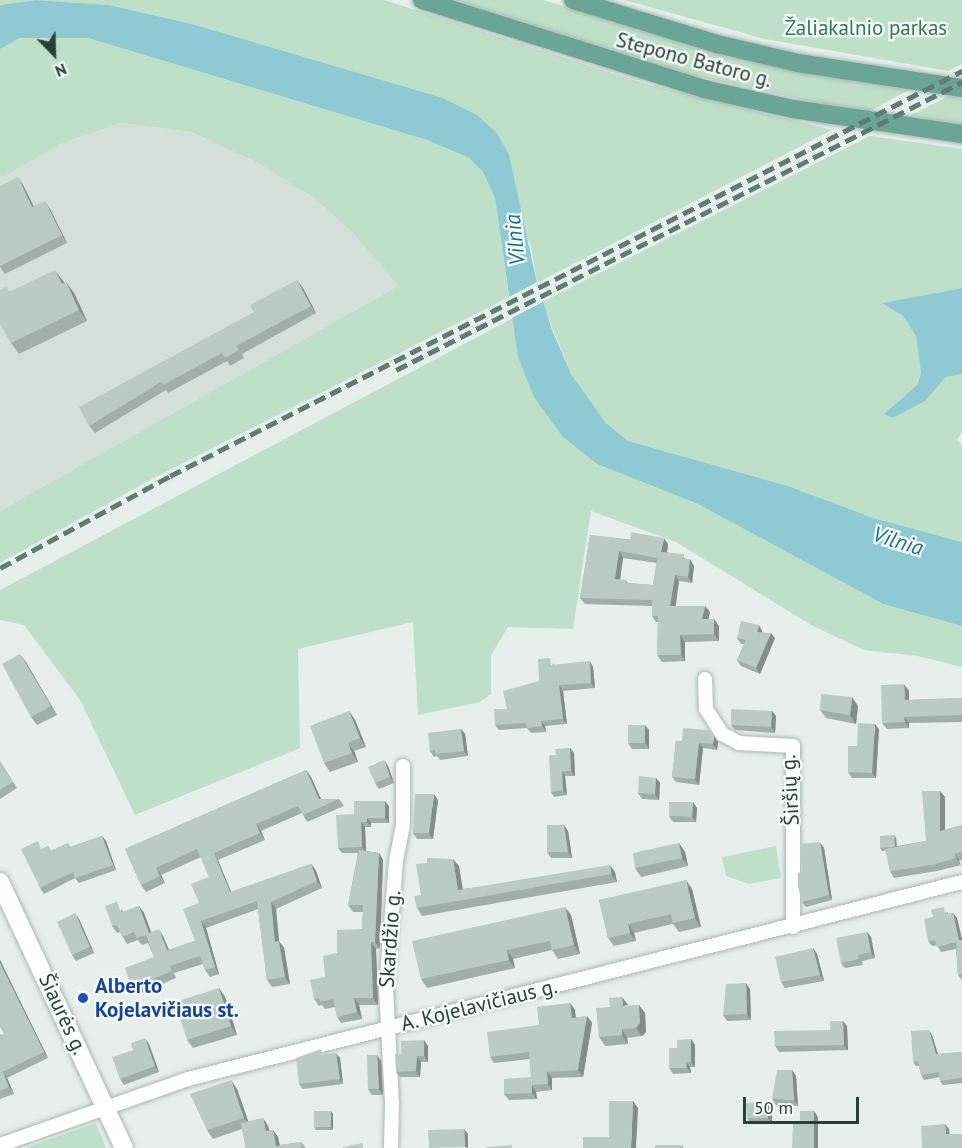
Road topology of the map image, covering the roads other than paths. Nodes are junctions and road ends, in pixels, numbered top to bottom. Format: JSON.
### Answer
{"nodes":[{"id":1,"x":422,"y":0,"type":"edge"},
{"id":2,"x":573,"y":0,"type":"edge"},
{"id":3,"x":962,"y":87,"type":"edge"},
{"id":4,"x":962,"y":134,"type":"edge"},
{"id":5,"x":705,"y":679,"type":"dead end"},
{"id":6,"x":403,"y":766,"type":"dead end"},
{"id":7,"x":0,"y":882,"type":"edge"},
{"id":8,"x":962,"y":882,"type":"edge"},
{"id":9,"x":793,"y":927,"type":"junction"},
{"id":10,"x":387,"y":1028,"type":"junction"},
{"id":11,"x":106,"y":1107,"type":"junction"},
{"id":12,"x":0,"y":1145,"type":"edge"},
{"id":13,"x":124,"y":1148,"type":"edge"},
{"id":14,"x":391,"y":1148,"type":"edge"}],
"edges":[{"from":1,"to":4,"type":"main road","name":"Stepono Batoro g."},
{"from":2,"to":3,"type":"main road","name":"Stepono Batoro g."},
{"from":5,"to":9,"type":"street","name":"Širšių g."},
{"from":6,"to":10,"type":"street","name":"Skardžio g."},
{"from":7,"to":11,"type":"main road","name":"Šiaurės g."},
{"from":8,"to":9,"type":"street","name":"A. Kojelavičiaus g."},
{"from":9,"to":10,"type":"street","name":"A. Kojelavičiaus g."},
{"from":10,"to":11,"type":"street","name":"A. Kojelavičiaus g."},
{"from":10,"to":14,"type":"street","name":"Skardžio g."},
{"from":11,"to":12,"type":"street","name":"A. Kojelavičiaus g."},
{"from":11,"to":13,"type":"main road","name":"Šiaurės g."}]}
